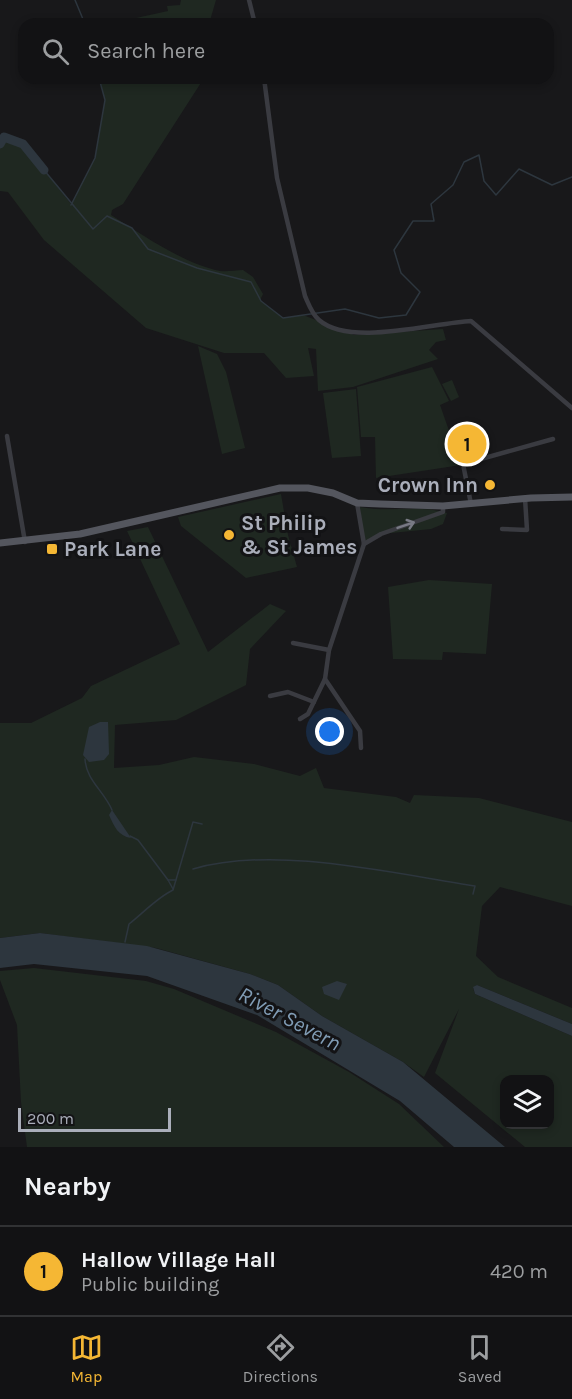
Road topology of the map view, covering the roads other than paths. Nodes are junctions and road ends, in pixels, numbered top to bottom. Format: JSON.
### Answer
{"nodes":[{"id":1,"x":249,"y":0,"type":"edge"},
{"id":2,"x":254,"y":18,"type":"edge"},
{"id":3,"x":265,"y":84,"type":"edge"},
{"id":4,"x":572,"y":408,"type":"edge"},
{"id":5,"x":7,"y":436,"type":"dead end"},
{"id":6,"x":553,"y":439,"type":"dead end"},
{"id":7,"x":572,"y":497,"type":"edge"},
{"id":8,"x":525,"y":498,"type":"junction"},
{"id":9,"x":357,"y":502,"type":"junction"},
{"id":10,"x":471,"y":504,"type":"junction"},
{"id":11,"x":443,"y":506,"type":"junction"},
{"id":12,"x":502,"y":529,"type":"dead end"},
{"id":13,"x":25,"y":542,"type":"junction"},
{"id":14,"x":0,"y":543,"type":"edge"},
{"id":15,"x":364,"y":544,"type":"junction"},
{"id":16,"x":293,"y":643,"type":"dead end"},
{"id":17,"x":328,"y":650,"type":"junction"},
{"id":18,"x":325,"y":680,"type":"junction"},
{"id":19,"x":270,"y":696,"type":"dead end"},
{"id":20,"x":314,"y":702,"type":"junction"},
{"id":21,"x":300,"y":719,"type":"dead end"},
{"id":22,"x":361,"y":748,"type":"dead end"}],
"edges":[{"from":1,"to":2,"type":"street"},
{"from":3,"to":4,"type":"street"},
{"from":5,"to":13,"type":"street"},
{"from":6,"to":10,"type":"street"},
{"from":7,"to":8,"type":"main road"},
{"from":8,"to":10,"type":"main road"},
{"from":8,"to":12,"type":"street"},
{"from":9,"to":11,"type":"main road"},
{"from":9,"to":13,"type":"main road"},
{"from":9,"to":15,"type":"street"},
{"from":10,"to":11,"type":"main road"},
{"from":15,"to":11,"type":"street","one_way":true},
{"from":13,"to":14,"type":"main road"},
{"from":15,"to":17,"type":"street"},
{"from":16,"to":17,"type":"street"},
{"from":17,"to":18,"type":"street"},
{"from":18,"to":20,"type":"street"},
{"from":18,"to":22,"type":"street"},
{"from":19,"to":20,"type":"street"},
{"from":20,"to":21,"type":"street"}]}
